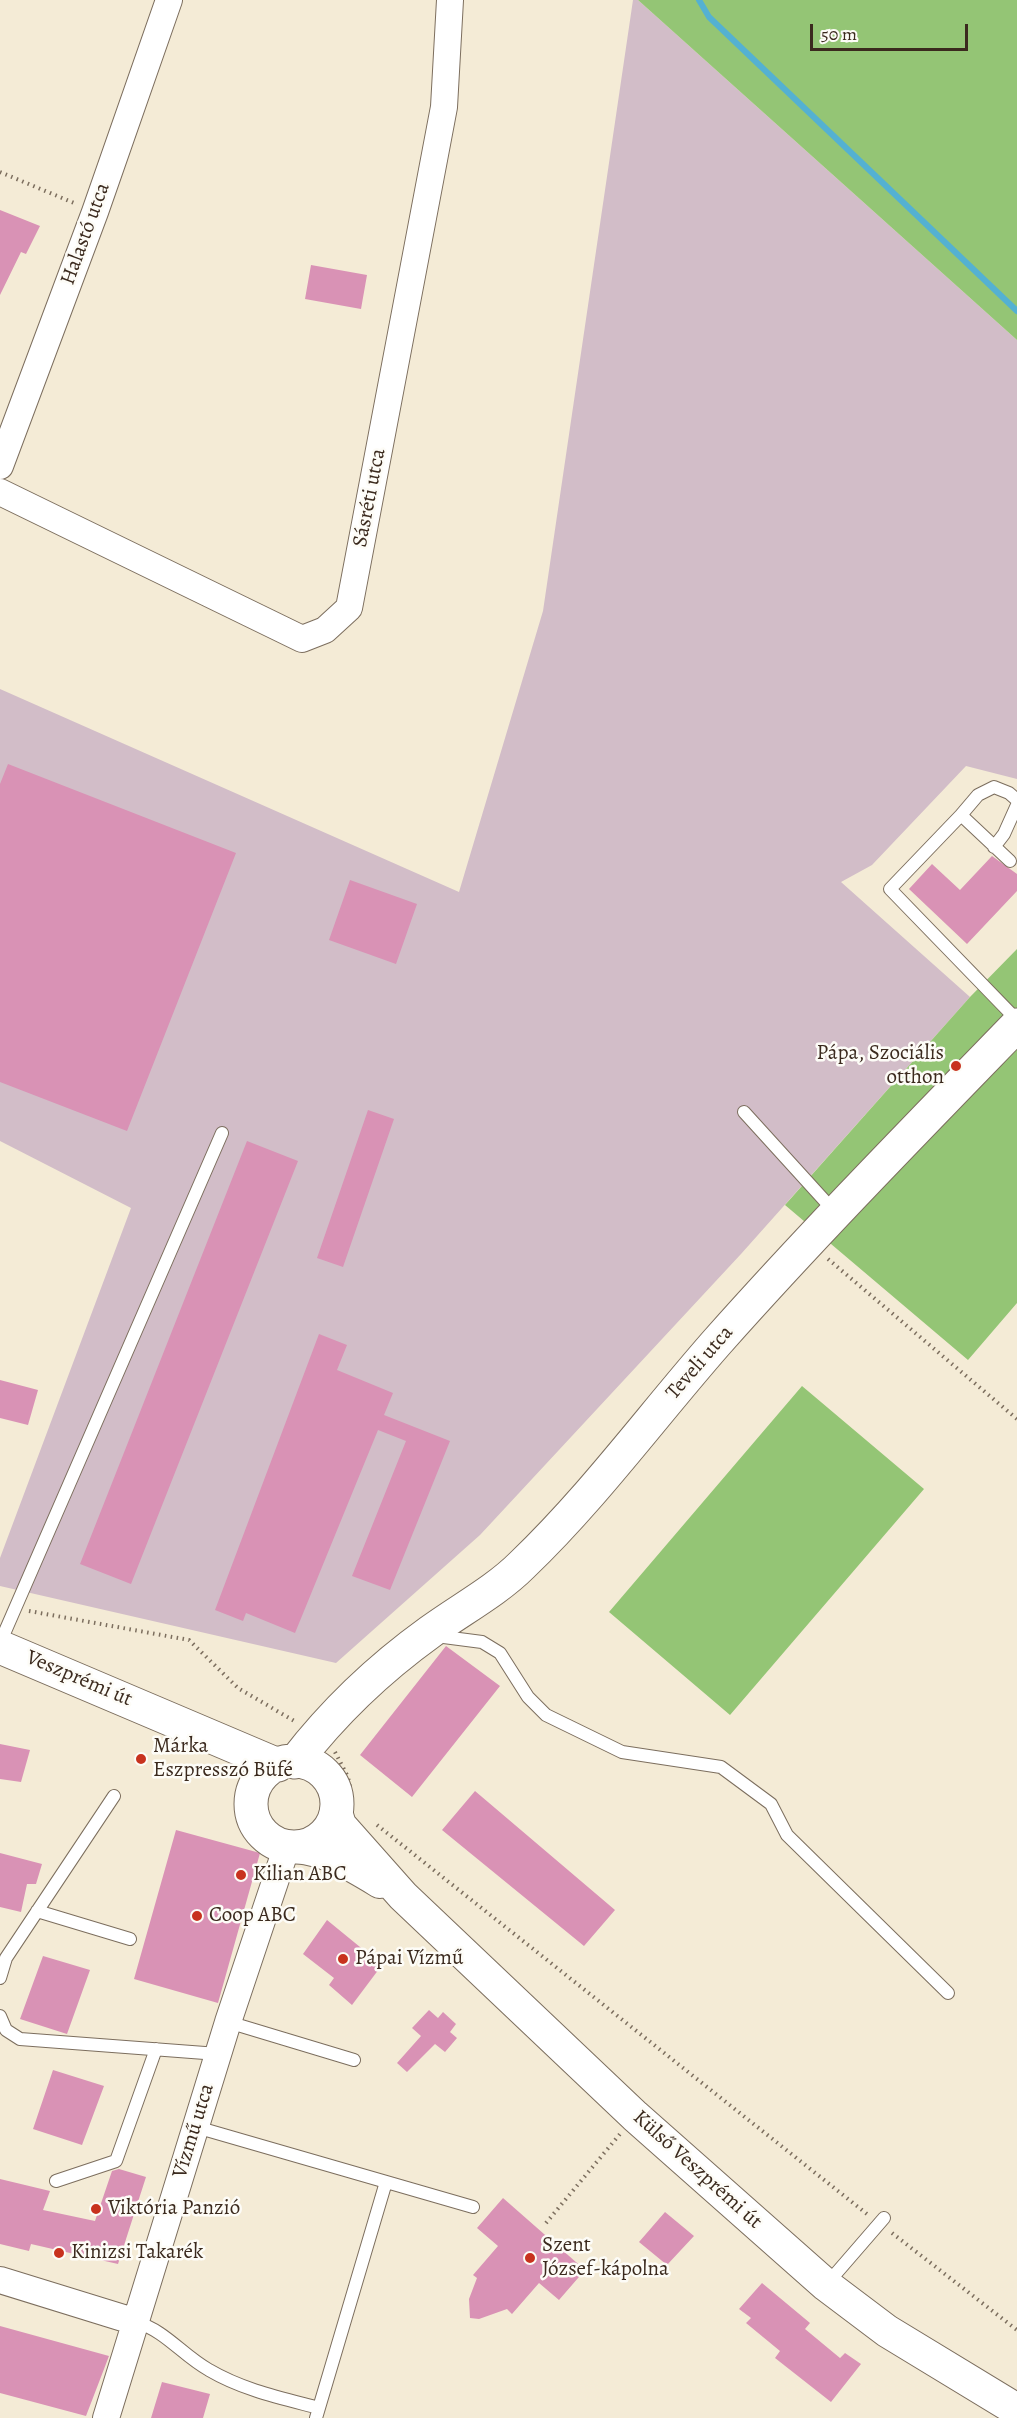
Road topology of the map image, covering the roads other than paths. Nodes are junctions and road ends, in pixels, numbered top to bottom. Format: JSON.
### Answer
{"nodes":[{"id":1,"x":169,"y":0,"type":"edge"},
{"id":2,"x":450,"y":0,"type":"edge"},
{"id":3,"x":0,"y":466,"type":"edge"},
{"id":4,"x":0,"y":492,"type":"edge"},
{"id":5,"x":1017,"y":800,"type":"edge"},
{"id":6,"x":1017,"y":805,"type":"edge"},
{"id":7,"x":961,"y":815,"type":"junction"},
{"id":8,"x":994,"y":847,"type":"junction"},
{"id":9,"x":1010,"y":861,"type":"dead end"},
{"id":10,"x":1017,"y":1022,"type":"edge"},
{"id":11,"x":744,"y":1112,"type":"dead end"},
{"id":12,"x":222,"y":1133,"type":"dead end"},
{"id":13,"x":835,"y":1212,"type":"junction"},
{"id":14,"x":426,"y":1635,"type":"junction"},
{"id":15,"x":0,"y":1645,"type":"edge"},
{"id":16,"x":158,"y":1713,"type":"junction"},
{"id":17,"x":325,"y":1742,"type":"junction"},
{"id":18,"x":286,"y":1763,"type":"junction"},
{"id":19,"x":114,"y":1796,"type":"dead end"},
{"id":20,"x":340,"y":1798,"type":"junction"},
{"id":21,"x":252,"y":1799,"type":"junction"},
{"id":22,"x":291,"y":1846,"type":"junction"},
{"id":23,"x":403,"y":1896,"type":"junction"},
{"id":24,"x":37,"y":1911,"type":"junction"},
{"id":25,"x":130,"y":1939,"type":"dead end"},
{"id":26,"x":0,"y":1978,"type":"edge"},
{"id":27,"x":948,"y":1993,"type":"dead end"},
{"id":28,"x":0,"y":2016,"type":"edge"},
{"id":29,"x":228,"y":2022,"type":"junction"},
{"id":30,"x":156,"y":2049,"type":"junction"},
{"id":31,"x":218,"y":2054,"type":"junction"},
{"id":32,"x":354,"y":2060,"type":"dead end"},
{"id":33,"x":196,"y":2127,"type":"junction"},
{"id":34,"x":56,"y":2181,"type":"dead end"},
{"id":35,"x":386,"y":2182,"type":"junction"},
{"id":36,"x":473,"y":2207,"type":"dead end"},
{"id":37,"x":882,"y":2221,"type":"road end"},
{"id":38,"x":0,"y":2280,"type":"edge"},
{"id":39,"x":826,"y":2285,"type":"junction"},
{"id":40,"x":136,"y":2322,"type":"junction"},
{"id":41,"x":1017,"y":2410,"type":"edge"},
{"id":42,"x":317,"y":2413,"type":"edge"},
{"id":43,"x":106,"y":2418,"type":"edge"}],
"edges":[{"from":1,"to":3,"type":"street","name":"Halastó utca"},
{"from":2,"to":4,"type":"street","name":"Sásréti utca"},
{"from":5,"to":7,"type":"lane"},
{"from":6,"to":8,"type":"lane"},
{"from":7,"to":8,"type":"lane"},
{"from":7,"to":10,"type":"lane"},
{"from":8,"to":9,"type":"lane"},
{"from":10,"to":13,"type":"main road","name":"Teveli utca"},
{"from":11,"to":13,"type":"lane"},
{"from":12,"to":15,"type":"lane"},
{"from":13,"to":14,"type":"main road","name":"Teveli utca"},
{"from":14,"to":17,"type":"main road","name":"Teveli utca"},
{"from":14,"to":27,"type":"lane"},
{"from":15,"to":16,"type":"main road","name":"Veszprémi út"},
{"from":16,"to":18,"type":"main road","name":"Veszprémi út"},
{"from":16,"to":21,"type":"main road","name":"Veszprémi út"},
{"from":17,"to":18,"type":"main road","name":"Teveli utca"},
{"from":17,"to":20,"type":"main road"},
{"from":18,"to":20,"type":"main road"},
{"from":18,"to":21,"type":"main road"},
{"from":19,"to":24,"type":"lane"},
{"from":20,"to":22,"type":"main road"},
{"from":20,"to":23,"type":"street","name":"Külső Veszprémi út"},
{"from":21,"to":22,"type":"main road"},
{"from":22,"to":23,"type":"street","name":"Külső Veszprémi út"},
{"from":22,"to":29,"type":"street","name":"Vízmű utca"},
{"from":23,"to":39,"type":"street","name":"Külső Veszprémi út"},
{"from":24,"to":25,"type":"lane"},
{"from":24,"to":26,"type":"lane"},
{"from":28,"to":30,"type":"lane"},
{"from":29,"to":31,"type":"street","name":"Vízmű utca"},
{"from":29,"to":32,"type":"lane"},
{"from":30,"to":31,"type":"lane"},
{"from":30,"to":34,"type":"lane"},
{"from":31,"to":33,"type":"street","name":"Vízmű utca"},
{"from":33,"to":35,"type":"lane"},
{"from":33,"to":40,"type":"street","name":"Vízmű utca"},
{"from":35,"to":36,"type":"lane"},
{"from":35,"to":42,"type":"lane"},
{"from":37,"to":39,"type":"lane"},
{"from":38,"to":40,"type":"street"},
{"from":39,"to":41,"type":"street","name":"Külső Veszprémi út"},
{"from":40,"to":42,"type":"lane"},
{"from":40,"to":43,"type":"street","name":"Vízmű utca"}]}
